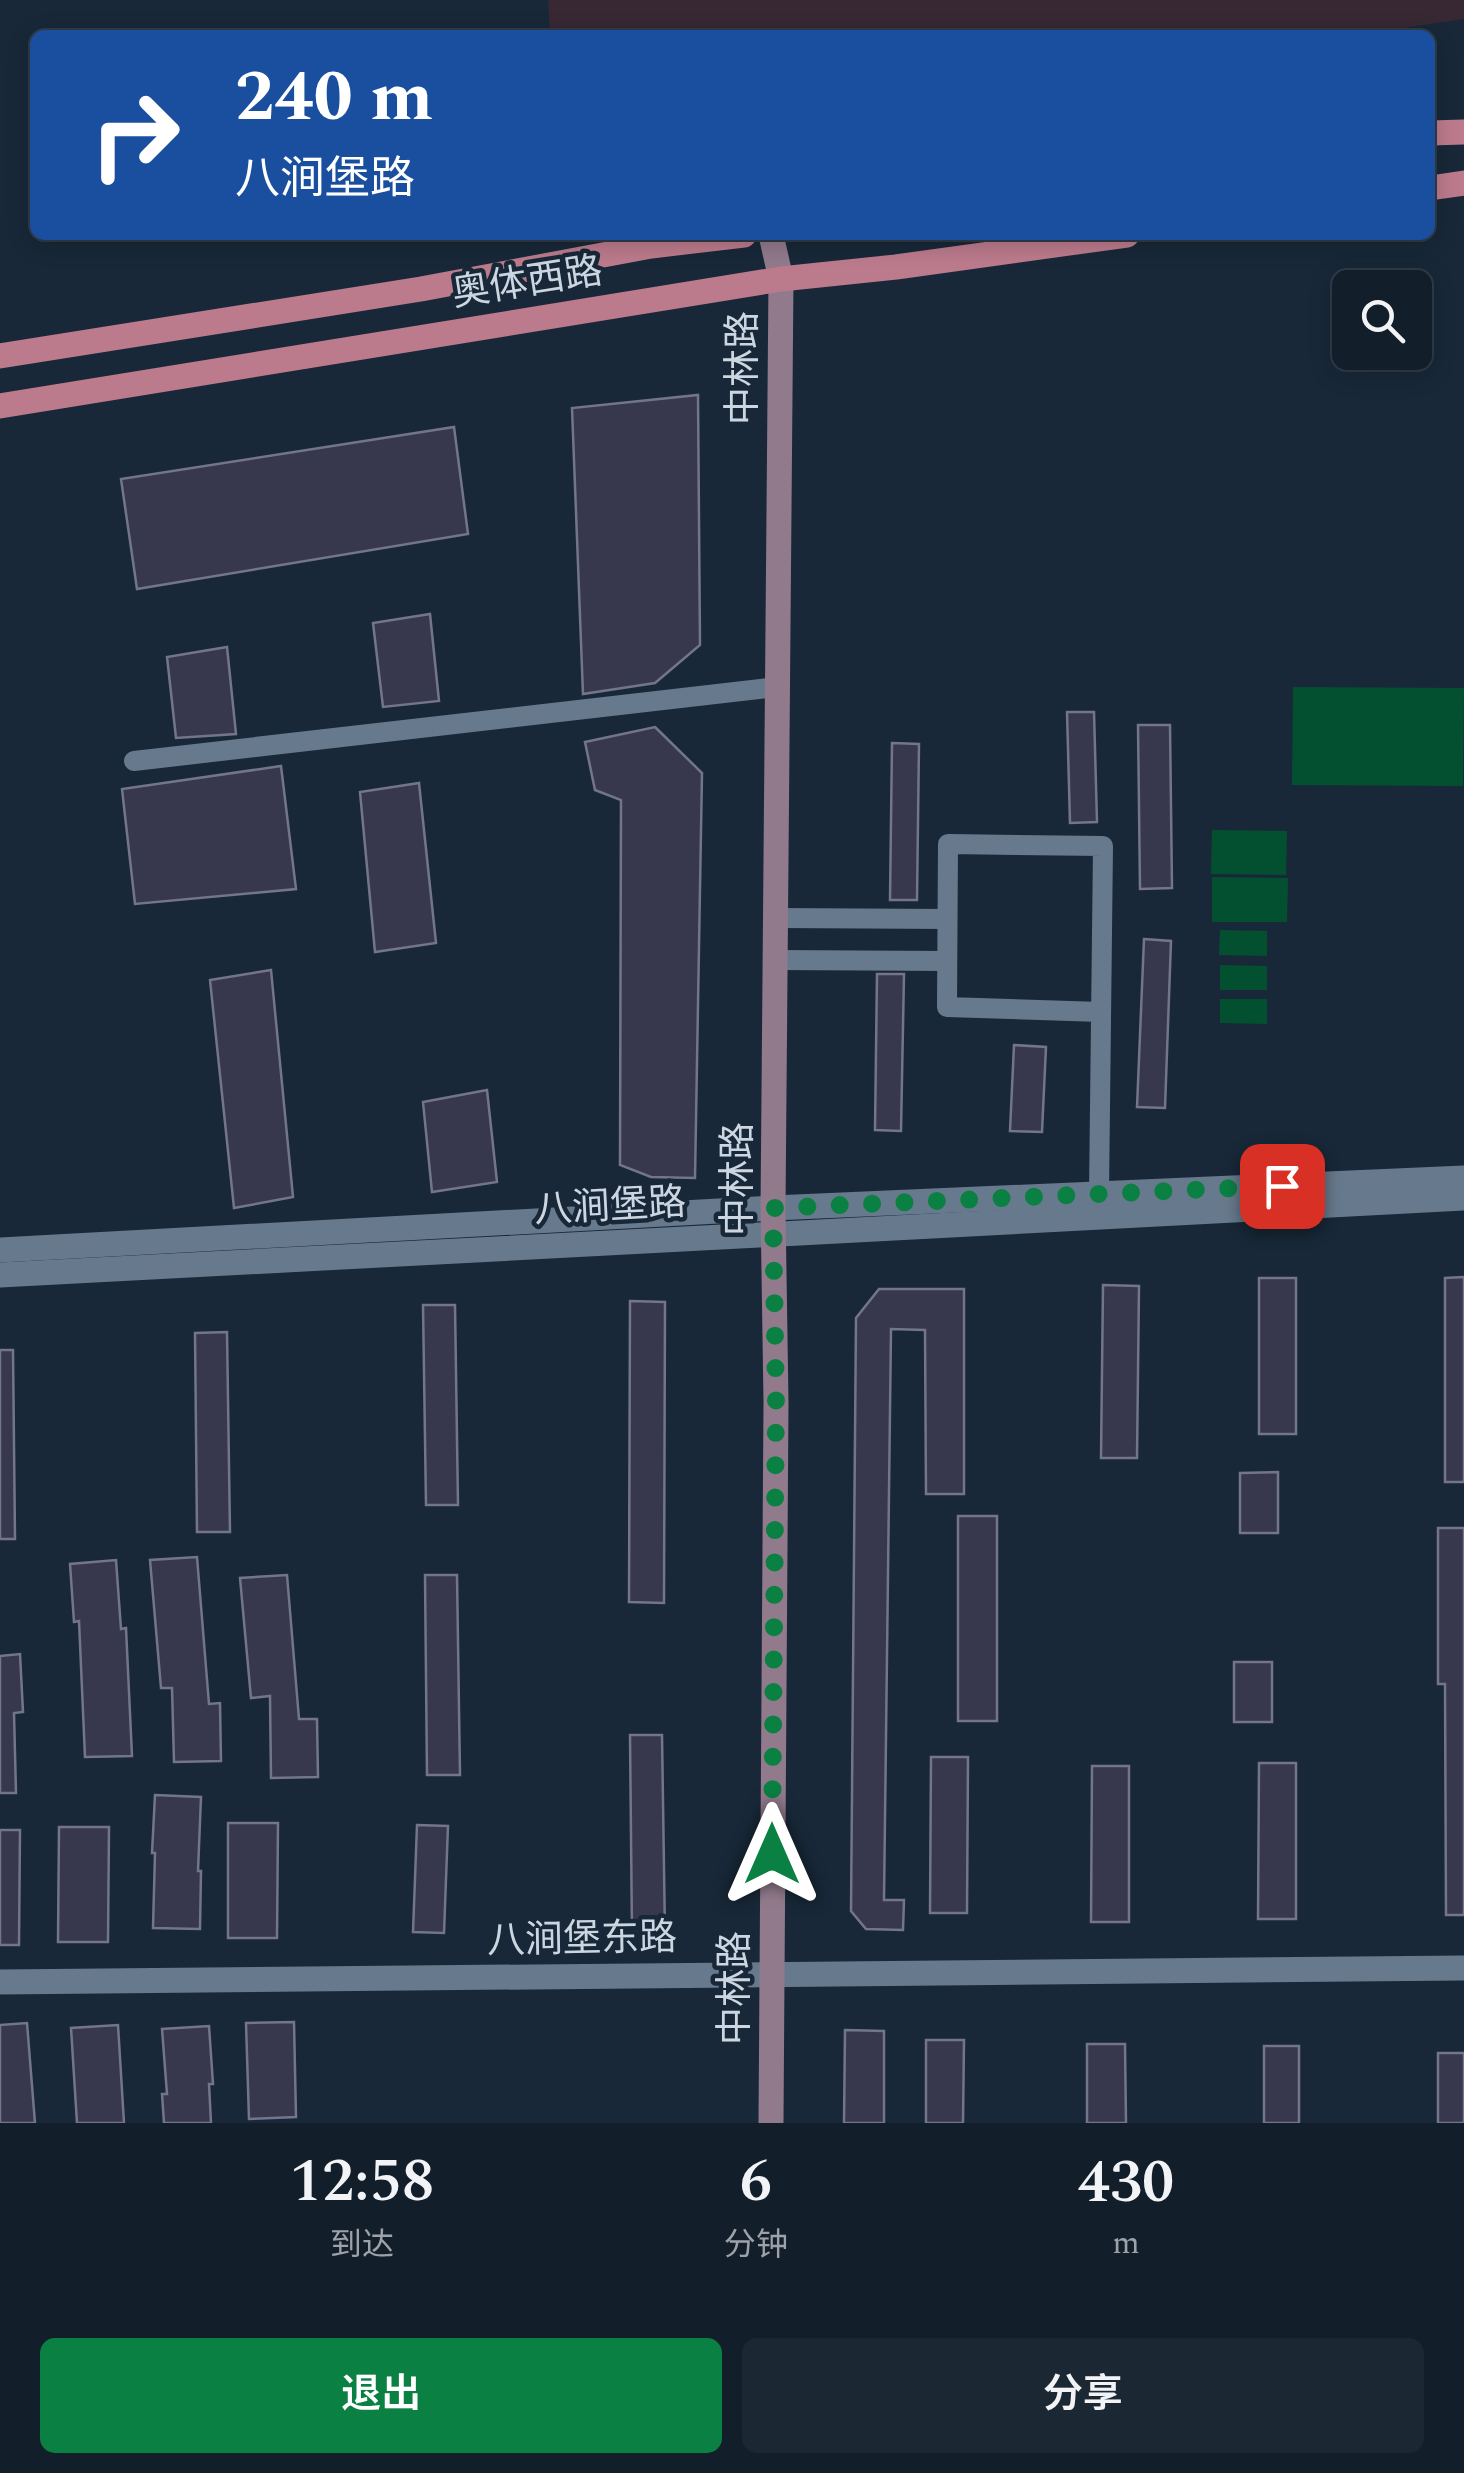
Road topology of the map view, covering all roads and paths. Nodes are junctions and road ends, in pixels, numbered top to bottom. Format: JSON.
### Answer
{"nodes":[{"id":1,"x":1464,"y":132,"type":"edge"},
{"id":2,"x":1435,"y":133,"type":"edge"},
{"id":3,"x":1464,"y":183,"type":"edge"},
{"id":4,"x":1435,"y":187,"type":"edge"},
{"id":5,"x":702,"y":240,"type":"edge"},
{"id":6,"x":773,"y":240,"type":"edge"},
{"id":7,"x":1090,"y":240,"type":"edge"},
{"id":8,"x":780,"y":279,"type":"junction"},
{"id":9,"x":0,"y":356,"type":"edge"},
{"id":10,"x":0,"y":406,"type":"edge"},
{"id":11,"x":777,"y":687,"type":"junction"},
{"id":12,"x":134,"y":761,"type":"dead end"},
{"id":13,"x":776,"y":918,"type":"junction"},
{"id":14,"x":947,"y":919,"type":"junction"},
{"id":15,"x":775,"y":960,"type":"junction"},
{"id":16,"x":947,"y":962,"type":"junction"},
{"id":17,"x":1100,"y":1012,"type":"junction"},
{"id":18,"x":1464,"y":1178,"type":"edge"},
{"id":19,"x":1099,"y":1194,"type":"junction"},
{"id":20,"x":1464,"y":1198,"type":"edge"},
{"id":21,"x":774,"y":1221,"type":"junction"},
{"id":22,"x":0,"y":1250,"type":"edge"},
{"id":23,"x":0,"y":1275,"type":"edge"},
{"id":24,"x":1464,"y":1968,"type":"edge"},
{"id":25,"x":771,"y":1974,"type":"junction"},
{"id":26,"x":0,"y":1982,"type":"edge"},
{"id":27,"x":771,"y":2123,"type":"edge"}],
"edges":[{"from":1,"to":2,"type":"main road"},
{"from":3,"to":4,"type":"main road"},
{"from":5,"to":9,"type":"main road","name":"奥体西路"},
{"from":6,"to":8,"type":"main road","name":"中林路"},
{"from":7,"to":8,"type":"main road","name":"奥体西路"},
{"from":8,"to":10,"type":"main road","name":"奥体西路"},
{"from":8,"to":11,"type":"main road","name":"中林路"},
{"from":11,"to":12,"type":"street"},
{"from":11,"to":13,"type":"main road","name":"中林路"},
{"from":13,"to":14,"type":"street"},
{"from":13,"to":15,"type":"main road","name":"中林路"},
{"from":14,"to":16,"type":"street"},
{"from":14,"to":17,"type":"street"},
{"from":15,"to":16,"type":"street"},
{"from":15,"to":21,"type":"main road","name":"中林路"},
{"from":16,"to":17,"type":"street"},
{"from":17,"to":19,"type":"street"},
{"from":18,"to":19,"type":"street","name":"八涧堡路"},
{"from":19,"to":21,"type":"street","name":"八涧堡路"},
{"from":20,"to":21,"type":"street","name":"八涧堡路"},
{"from":21,"to":22,"type":"street","name":"八涧堡路"},
{"from":21,"to":23,"type":"street","name":"八涧堡路"},
{"from":21,"to":25,"type":"main road","name":"中林路"},
{"from":24,"to":25,"type":"street","name":"八涧堡东路"},
{"from":25,"to":26,"type":"street","name":"八涧堡东路"},
{"from":25,"to":27,"type":"main road","name":"中林路"}]}
